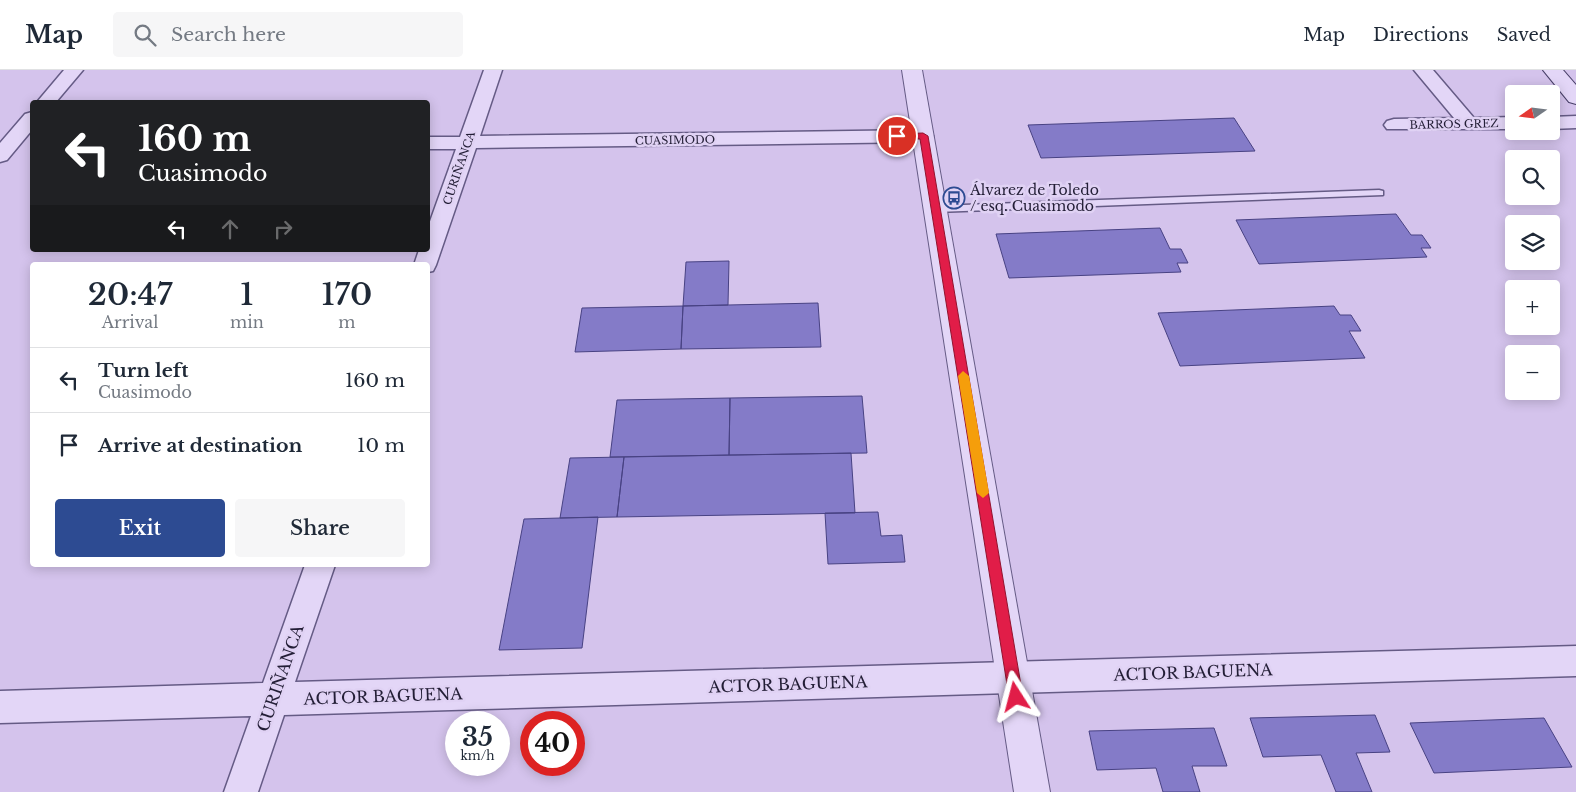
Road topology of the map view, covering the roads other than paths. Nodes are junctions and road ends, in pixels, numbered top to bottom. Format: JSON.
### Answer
{"nodes":[{"id":1,"x":74,"y":70,"type":"edge"},
{"id":2,"x":492,"y":70,"type":"edge"},
{"id":3,"x":912,"y":70,"type":"edge"},
{"id":4,"x":1423,"y":70,"type":"edge"},
{"id":5,"x":1553,"y":70,"type":"edge"},
{"id":6,"x":1576,"y":98,"type":"edge"},
{"id":7,"x":48,"y":100,"type":"edge"},
{"id":8,"x":30,"y":120,"type":"edge"},
{"id":9,"x":1576,"y":122,"type":"edge"},
{"id":10,"x":1505,"y":123,"type":"edge"},
{"id":11,"x":1560,"y":123,"type":"edge"},
{"id":12,"x":1468,"y":124,"type":"junction"},
{"id":13,"x":1394,"y":125,"type":"dead end"},
{"id":14,"x":923,"y":136,"type":"junction"},
{"id":15,"x":467,"y":143,"type":"junction"},
{"id":16,"x":430,"y":144,"type":"edge"},
{"id":17,"x":30,"y":150,"type":"edge"},
{"id":18,"x":2,"y":152,"type":"edge"},
{"id":19,"x":1379,"y":193,"type":"dead end"},
{"id":20,"x":936,"y":210,"type":"junction"},
{"id":21,"x":430,"y":248,"type":"edge"},
{"id":22,"x":319,"y":567,"type":"edge"},
{"id":23,"x":1576,"y":661,"type":"edge"},
{"id":24,"x":1013,"y":678,"type":"junction"},
{"id":25,"x":273,"y":699,"type":"junction"},
{"id":26,"x":0,"y":707,"type":"edge"},
{"id":27,"x":241,"y":792,"type":"edge"},
{"id":28,"x":1032,"y":792,"type":"edge"}],
"edges":[{"from":1,"to":7,"type":"street"},
{"from":2,"to":15,"type":"street","name":"CURIÑANCA"},
{"from":3,"to":14,"type":"street"},
{"from":4,"to":12,"type":"street"},
{"from":5,"to":6,"type":"street"},
{"from":8,"to":18,"type":"street"},
{"from":9,"to":11,"type":"street"},
{"from":10,"to":12,"type":"street","name":"BARROS GREZ"},
{"from":12,"to":13,"type":"street","name":"BARROS GREZ"},
{"from":14,"to":15,"type":"street","name":"CUASIMODO"},
{"from":14,"to":20,"type":"street"},
{"from":15,"to":16,"type":"street","name":"CUASIMODO"},
{"from":15,"to":21,"type":"street","name":"CURIÑANCA"},
{"from":17,"to":18,"type":"street"},
{"from":19,"to":20,"type":"lane"},
{"from":20,"to":24,"type":"street"},
{"from":22,"to":25,"type":"street","name":"CURIÑANCA"},
{"from":23,"to":24,"type":"street","name":"ACTOR BAGUENA"},
{"from":24,"to":25,"type":"street","name":"ACTOR BAGUENA"},
{"from":24,"to":28,"type":"street"},
{"from":25,"to":26,"type":"street","name":"ACTOR BAGUENA"},
{"from":25,"to":27,"type":"street","name":"CURIÑANCA"}]}
